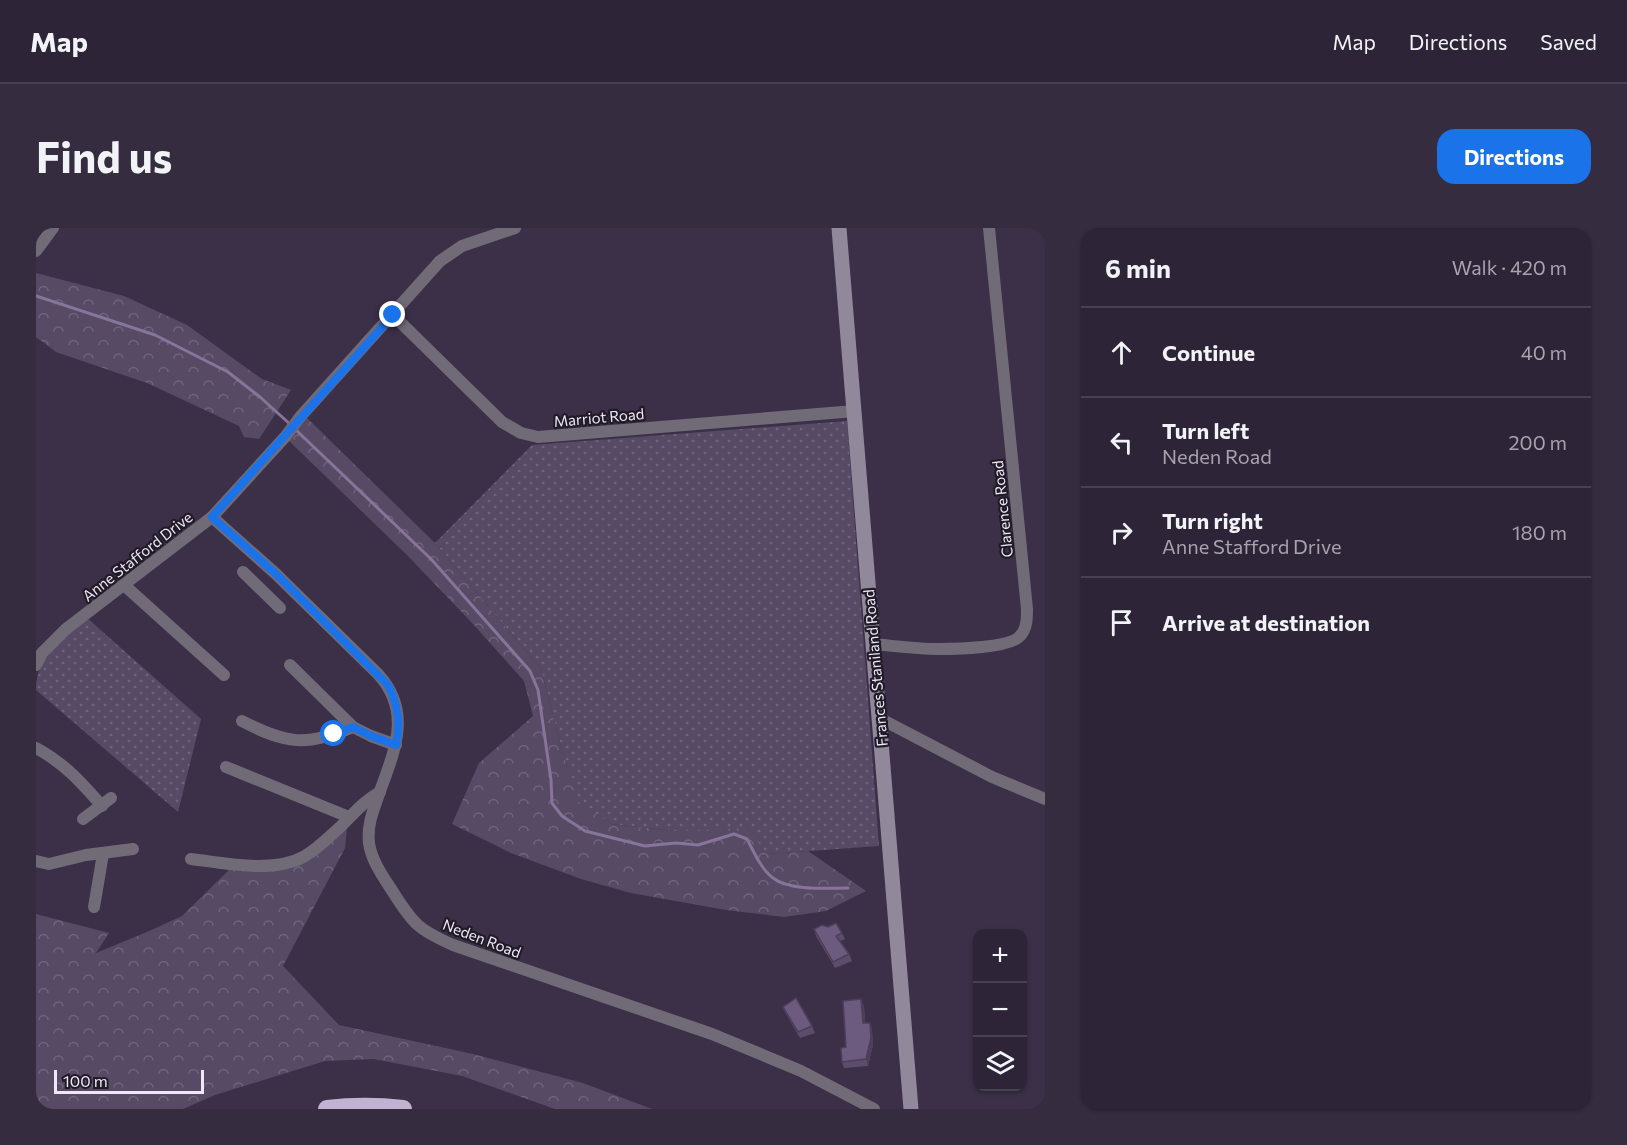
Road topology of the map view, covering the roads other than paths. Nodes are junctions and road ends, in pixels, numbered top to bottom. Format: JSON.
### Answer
{"nodes":[{"id":1,"x":53,"y":228,"type":"edge"},
{"id":2,"x":515,"y":228,"type":"edge"},
{"id":3,"x":839,"y":228,"type":"edge"},
{"id":4,"x":989,"y":228,"type":"edge"},
{"id":5,"x":36,"y":251,"type":"edge"},
{"id":6,"x":393,"y":315,"type":"junction"},
{"id":7,"x":855,"y":411,"type":"junction"},
{"id":8,"x":212,"y":517,"type":"junction"},
{"id":9,"x":243,"y":572,"type":"dead end"},
{"id":10,"x":276,"y":574,"type":"junction"},
{"id":11,"x":124,"y":585,"type":"junction"},
{"id":12,"x":264,"y":592,"type":"junction"},
{"id":13,"x":280,"y":608,"type":"dead end"},
{"id":14,"x":873,"y":644,"type":"junction"},
{"id":15,"x":36,"y":665,"type":"edge"},
{"id":16,"x":290,"y":665,"type":"dead end"},
{"id":17,"x":224,"y":675,"type":"dead end"},
{"id":18,"x":879,"y":718,"type":"junction"},
{"id":19,"x":242,"y":721,"type":"dead end"},
{"id":20,"x":353,"y":727,"type":"junction"},
{"id":21,"x":396,"y":745,"type":"junction"},
{"id":22,"x":36,"y":748,"type":"edge"},
{"id":23,"x":226,"y":767,"type":"dead end"},
{"id":24,"x":380,"y":792,"type":"junction"},
{"id":25,"x":1045,"y":799,"type":"edge"},
{"id":26,"x":349,"y":817,"type":"junction"},
{"id":27,"x":83,"y":819,"type":"dead end"},
{"id":28,"x":133,"y":849,"type":"dead end"},
{"id":29,"x":103,"y":854,"type":"junction"},
{"id":30,"x":191,"y":859,"type":"dead end"},
{"id":31,"x":36,"y":861,"type":"edge"},
{"id":32,"x":94,"y":907,"type":"dead end"},
{"id":33,"x":327,"y":1109,"type":"edge"},
{"id":34,"x":403,"y":1109,"type":"edge"},
{"id":35,"x":874,"y":1109,"type":"edge"},
{"id":36,"x":911,"y":1109,"type":"edge"}],
"edges":[{"from":1,"to":5,"type":"street"},
{"from":2,"to":6,"type":"street","name":"Anne Stafford Drive"},
{"from":3,"to":7,"type":"street","name":"Frances Staniland Road"},
{"from":4,"to":14,"type":"street","name":"Clarence Road"},
{"from":6,"to":7,"type":"street","name":"Marriot Road"},
{"from":6,"to":8,"type":"street","name":"Anne Stafford Drive"},
{"from":7,"to":14,"type":"street","name":"Frances Staniland Road"},
{"from":8,"to":10,"type":"street","name":"Neden Road"},
{"from":8,"to":11,"type":"street","name":"Anne Stafford Drive"},
{"from":9,"to":12,"type":"street"},
{"from":10,"to":12,"type":"street"},
{"from":10,"to":21,"type":"street","name":"Neden Road"},
{"from":11,"to":15,"type":"street","name":"Anne Stafford Drive"},
{"from":11,"to":17,"type":"street"},
{"from":12,"to":13,"type":"street"},
{"from":14,"to":18,"type":"street","name":"Frances Staniland Road"},
{"from":16,"to":20,"type":"street"},
{"from":18,"to":25,"type":"street"},
{"from":18,"to":36,"type":"street","name":"Frances Staniland Road"},
{"from":19,"to":20,"type":"street"},
{"from":20,"to":21,"type":"street"},
{"from":21,"to":24,"type":"street","name":"Neden Road"},
{"from":22,"to":27,"type":"street"},
{"from":23,"to":26,"type":"street"},
{"from":24,"to":26,"type":"street"},
{"from":24,"to":35,"type":"street","name":"Neden Road"},
{"from":26,"to":30,"type":"street"},
{"from":28,"to":29,"type":"street"},
{"from":29,"to":31,"type":"street"},
{"from":29,"to":32,"type":"street"},
{"from":33,"to":34,"type":"highway"}]}
